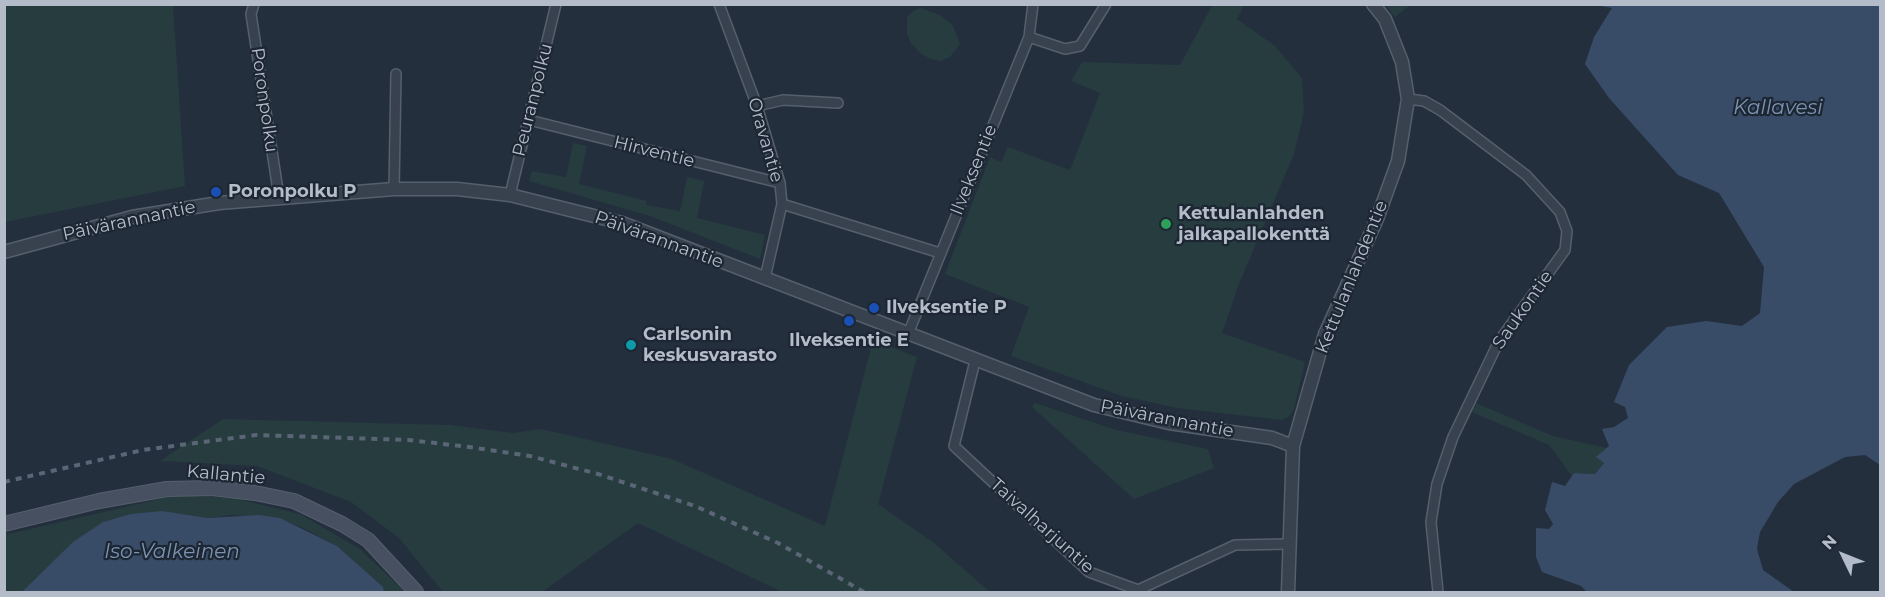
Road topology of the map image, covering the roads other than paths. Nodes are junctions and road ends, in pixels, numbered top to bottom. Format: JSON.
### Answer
{"nodes":[{"id":1,"x":254,"y":4,"type":"edge"},
{"id":2,"x":556,"y":4,"type":"edge"},
{"id":3,"x":719,"y":4,"type":"edge"},
{"id":4,"x":1033,"y":4,"type":"edge"},
{"id":5,"x":1106,"y":4,"type":"edge"},
{"id":6,"x":1372,"y":4,"type":"edge"},
{"id":7,"x":1029,"y":37,"type":"junction"},
{"id":8,"x":396,"y":75,"type":"dead end"},
{"id":9,"x":1408,"y":99,"type":"junction"},
{"id":10,"x":838,"y":103,"type":"dead end"},
{"id":11,"x":757,"y":106,"type":"junction"},
{"id":12,"x":529,"y":120,"type":"junction"},
{"id":13,"x":780,"y":183,"type":"junction"},
{"id":14,"x":394,"y":189,"type":"junction"},
{"id":15,"x":510,"y":195,"type":"junction"},
{"id":16,"x":279,"y":196,"type":"junction"},
{"id":17,"x":782,"y":204,"type":"junction"},
{"id":18,"x":4,"y":252,"type":"edge"},
{"id":19,"x":940,"y":253,"type":"junction"},
{"id":20,"x":765,"y":278,"type":"junction"},
{"id":21,"x":908,"y":334,"type":"junction"},
{"id":22,"x":975,"y":361,"type":"junction"},
{"id":23,"x":1293,"y":446,"type":"junction"},
{"id":24,"x":4,"y":524,"type":"edge"},
{"id":25,"x":1288,"y":544,"type":"junction"},
{"id":26,"x":416,"y":592,"type":"edge"},
{"id":27,"x":1288,"y":592,"type":"edge"},
{"id":28,"x":1438,"y":592,"type":"edge"}],
"edges":[{"from":1,"to":16,"type":"street","name":"Poronpolku"},
{"from":2,"to":12,"type":"street","name":"Peuranpolku"},
{"from":3,"to":11,"type":"street","name":"Oravantie"},
{"from":4,"to":7,"type":"street","name":"Ilveksentie"},
{"from":5,"to":7,"type":"street"},
{"from":6,"to":9,"type":"street","name":"Kettulanlahdentie"},
{"from":7,"to":19,"type":"street","name":"Ilveksentie"},
{"from":8,"to":14,"type":"street"},
{"from":9,"to":23,"type":"street","name":"Kettulanlahdentie"},
{"from":9,"to":28,"type":"street","name":"Saukontie"},
{"from":10,"to":11,"type":"street"},
{"from":11,"to":13,"type":"street","name":"Oravantie"},
{"from":12,"to":13,"type":"street","name":"Hirventie"},
{"from":12,"to":15,"type":"street","name":"Peuranpolku"},
{"from":13,"to":17,"type":"street","name":"Oravantie"},
{"from":14,"to":15,"type":"street","name":"Päivärannantie"},
{"from":14,"to":16,"type":"street","name":"Päivärannantie"},
{"from":15,"to":20,"type":"street","name":"Päivärannantie"},
{"from":16,"to":18,"type":"street","name":"Päivärannantie"},
{"from":17,"to":19,"type":"street"},
{"from":17,"to":20,"type":"street","name":"Oravantie"},
{"from":19,"to":21,"type":"street","name":"Ilveksentie"},
{"from":20,"to":21,"type":"street","name":"Päivärannantie"},
{"from":21,"to":22,"type":"street","name":"Päivärannantie"},
{"from":22,"to":23,"type":"street","name":"Päivärannantie"},
{"from":22,"to":25,"type":"street","name":"Taivalharjuntie"},
{"from":23,"to":25,"type":"street","name":"Kettulanlahdentie"},
{"from":24,"to":26,"type":"main road","name":"Kallantie"},
{"from":25,"to":27,"type":"street","name":"Kettulanlahdentie"}]}
